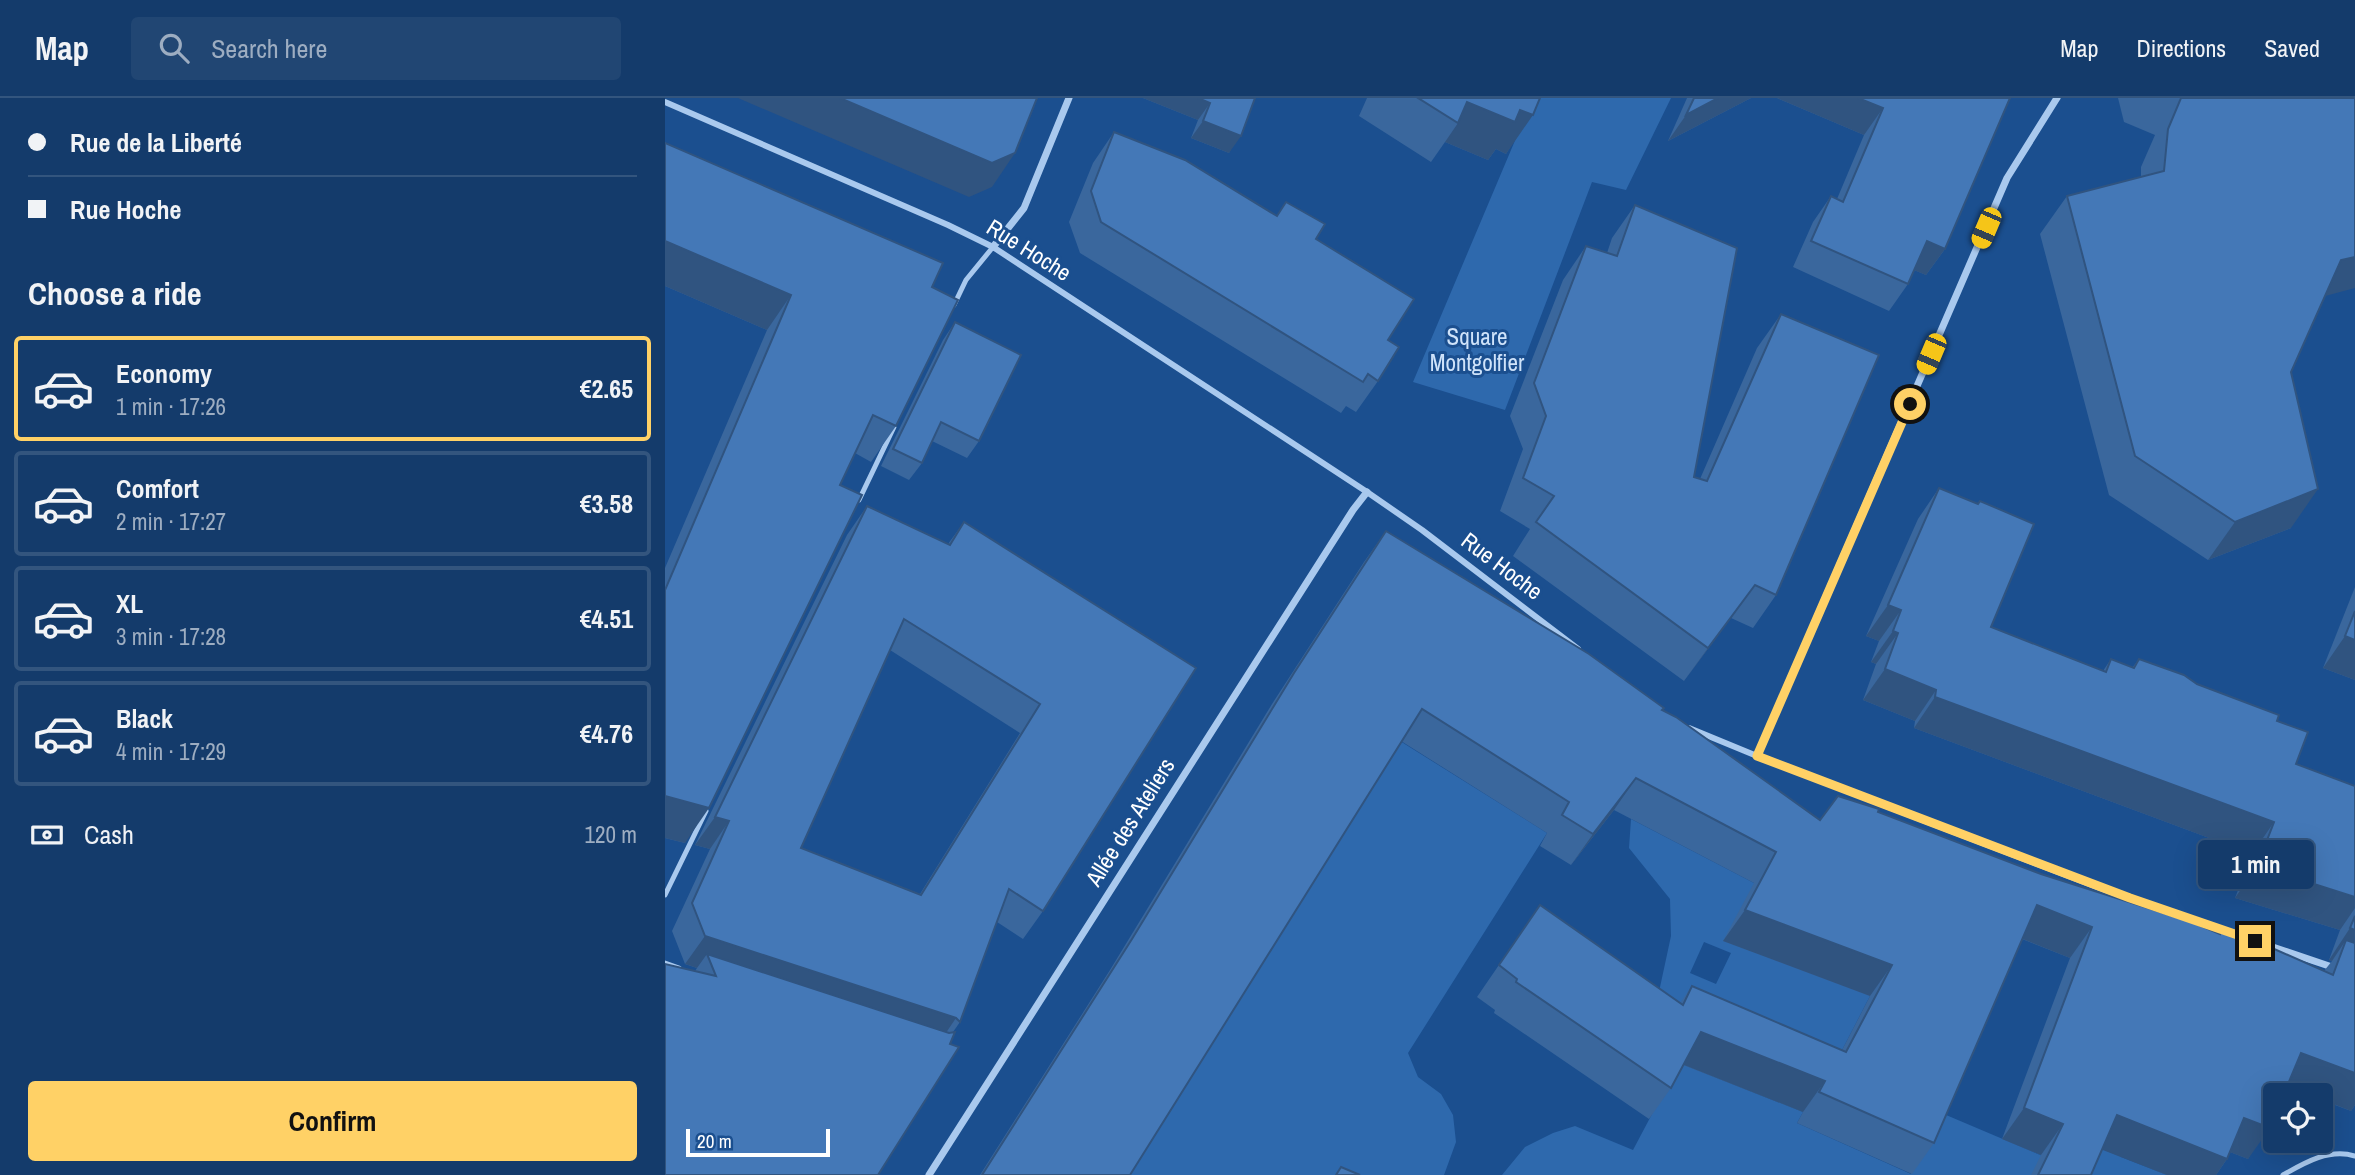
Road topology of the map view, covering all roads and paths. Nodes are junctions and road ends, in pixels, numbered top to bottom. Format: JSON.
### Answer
{"nodes":[{"id":1,"x":1069,"y":98,"type":"edge"},
{"id":2,"x":2057,"y":98,"type":"edge"},
{"id":3,"x":665,"y":102,"type":"edge"},
{"id":4,"x":993,"y":247,"type":"junction"},
{"id":5,"x":950,"y":314,"type":"edge"},
{"id":6,"x":897,"y":422,"type":"edge"},
{"id":7,"x":1367,"y":492,"type":"junction"},
{"id":8,"x":856,"y":505,"type":"edge"},
{"id":9,"x":1588,"y":656,"type":"edge"},
{"id":10,"x":1681,"y":724,"type":"edge"},
{"id":11,"x":1757,"y":756,"type":"junction"},
{"id":12,"x":712,"y":800,"type":"edge"},
{"id":13,"x":665,"y":895,"type":"edge"},
{"id":14,"x":665,"y":963,"type":"edge"},
{"id":15,"x":2342,"y":970,"type":"edge"},
{"id":16,"x":691,"y":972,"type":"edge"},
{"id":17,"x":2355,"y":1156,"type":"edge"},
{"id":18,"x":929,"y":1175,"type":"edge"},
{"id":19,"x":2283,"y":1175,"type":"edge"}],
"edges":[{"from":1,"to":4,"type":"street"},
{"from":2,"to":11,"type":"street"},
{"from":3,"to":4,"type":"street","name":"Rue Hoche"},
{"from":4,"to":5,"type":"lane"},
{"from":4,"to":7,"type":"street","name":"Rue Hoche"},
{"from":6,"to":8,"type":"lane"},
{"from":7,"to":9,"type":"street","name":"Rue Hoche"},
{"from":7,"to":18,"type":"street","name":"Allée des Ateliers"},
{"from":10,"to":11,"type":"street"},
{"from":11,"to":15,"type":"street"},
{"from":12,"to":13,"type":"lane"},
{"from":14,"to":16,"type":"lane"},
{"from":17,"to":19,"type":"lane"}]}
